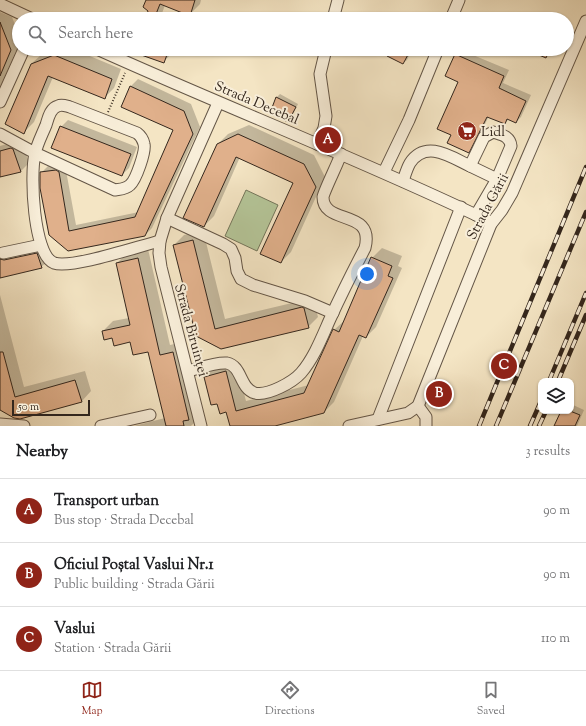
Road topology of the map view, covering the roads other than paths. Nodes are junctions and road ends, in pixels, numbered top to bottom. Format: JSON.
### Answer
{"nodes":[{"id":1,"x":4,"y":0,"type":"edge"},
{"id":2,"x":338,"y":0,"type":"edge"},
{"id":3,"x":459,"y":0,"type":"edge"},
{"id":4,"x":0,"y":4,"type":"edge"},
{"id":5,"x":14,"y":10,"type":"junction"},
{"id":6,"x":18,"y":12,"type":"edge"},
{"id":7,"x":335,"y":12,"type":"edge"},
{"id":8,"x":454,"y":12,"type":"edge"},
{"id":9,"x":586,"y":21,"type":"edge"},
{"id":10,"x":574,"y":49,"type":"edge"},
{"id":11,"x":21,"y":56,"type":"edge"},
{"id":12,"x":112,"y":56,"type":"edge"},
{"id":13,"x":324,"y":56,"type":"edge"},
{"id":14,"x":435,"y":56,"type":"edge"},
{"id":15,"x":571,"y":56,"type":"edge"},
{"id":16,"x":0,"y":102,"type":"edge"},
{"id":17,"x":218,"y":103,"type":"junction"},
{"id":18,"x":0,"y":134,"type":"edge"},
{"id":19,"x":318,"y":144,"type":"junction"},
{"id":20,"x":35,"y":153,"type":"junction"},
{"id":21,"x":341,"y":154,"type":"junction"},
{"id":22,"x":470,"y":166,"type":"junction"},
{"id":23,"x":384,"y":172,"type":"junction"},
{"id":24,"x":497,"y":179,"type":"junction"},
{"id":25,"x":402,"y":181,"type":"junction"},
{"id":26,"x":461,"y":207,"type":"junction"},
{"id":27,"x":476,"y":215,"type":"junction"},
{"id":28,"x":167,"y":218,"type":"junction"},
{"id":29,"x":491,"y":224,"type":"junction"},
{"id":30,"x":160,"y":240,"type":"junction"},
{"id":31,"x":41,"y":244,"type":"junction"},
{"id":32,"x":3,"y":253,"type":"dead end"},
{"id":33,"x":333,"y":313,"type":"junction"},
{"id":34,"x":188,"y":371,"type":"junction"},
{"id":35,"x":418,"y":406,"type":"junction"},
{"id":36,"x":150,"y":415,"type":"dead end"},
{"id":37,"x":378,"y":419,"type":"junction"},
{"id":38,"x":0,"y":424,"type":"edge"},
{"id":39,"x":24,"y":426,"type":"edge"},
{"id":40,"x":102,"y":426,"type":"edge"},
{"id":41,"x":201,"y":426,"type":"edge"},
{"id":42,"x":349,"y":426,"type":"edge"},
{"id":43,"x":426,"y":426,"type":"edge"}],
"edges":[{"from":1,"to":5,"type":"street"},
{"from":2,"to":7,"type":"street"},
{"from":3,"to":8,"type":"street"},
{"from":4,"to":5,"type":"street"},
{"from":5,"to":6,"type":"street"},
{"from":9,"to":10,"type":"street","name":"Strada Gării"},
{"from":11,"to":16,"type":"street"},
{"from":12,"to":17,"type":"street","name":"Strada Decebal"},
{"from":13,"to":19,"type":"street"},
{"from":14,"to":23,"type":"street"},
{"from":15,"to":29,"type":"street","name":"Strada Gării"},
{"from":17,"to":19,"type":"street","name":"Strada Decebal"},
{"from":17,"to":28,"type":"street","name":"Strada Biruinței"},
{"from":18,"to":20,"type":"street"},
{"from":19,"to":21,"type":"street","name":"Strada Decebal"},
{"from":20,"to":20,"type":"street"},
{"from":20,"to":31,"type":"street"},
{"from":21,"to":23,"type":"street","name":"Strada Decebal"},
{"from":21,"to":33,"type":"street"},
{"from":22,"to":24,"type":"street"},
{"from":22,"to":24,"type":"street"},
{"from":22,"to":25,"type":"street"},
{"from":23,"to":25,"type":"street","name":"Strada Decebal"},
{"from":24,"to":27,"type":"street"},
{"from":25,"to":26,"type":"street","name":"Strada Decebal"},
{"from":26,"to":27,"type":"street","name":"Strada Decebal"},
{"from":26,"to":37,"type":"street","name":"Strada Gării"},
{"from":27,"to":29,"type":"street","name":"Strada Decebal"},
{"from":28,"to":30,"type":"street","name":"Strada Biruinței"},
{"from":28,"to":33,"type":"street"},
{"from":29,"to":35,"type":"street","name":"Strada Gării"},
{"from":30,"to":31,"type":"street"},
{"from":30,"to":34,"type":"street","name":"Strada Biruinței"},
{"from":31,"to":32,"type":"street"},
{"from":33,"to":34,"type":"street"},
{"from":34,"to":41,"type":"street","name":"Strada Biruinței"},
{"from":35,"to":37,"type":"street"},
{"from":35,"to":43,"type":"street"},
{"from":36,"to":40,"type":"street"},
{"from":37,"to":42,"type":"street"},
{"from":38,"to":39,"type":"street"}]}
